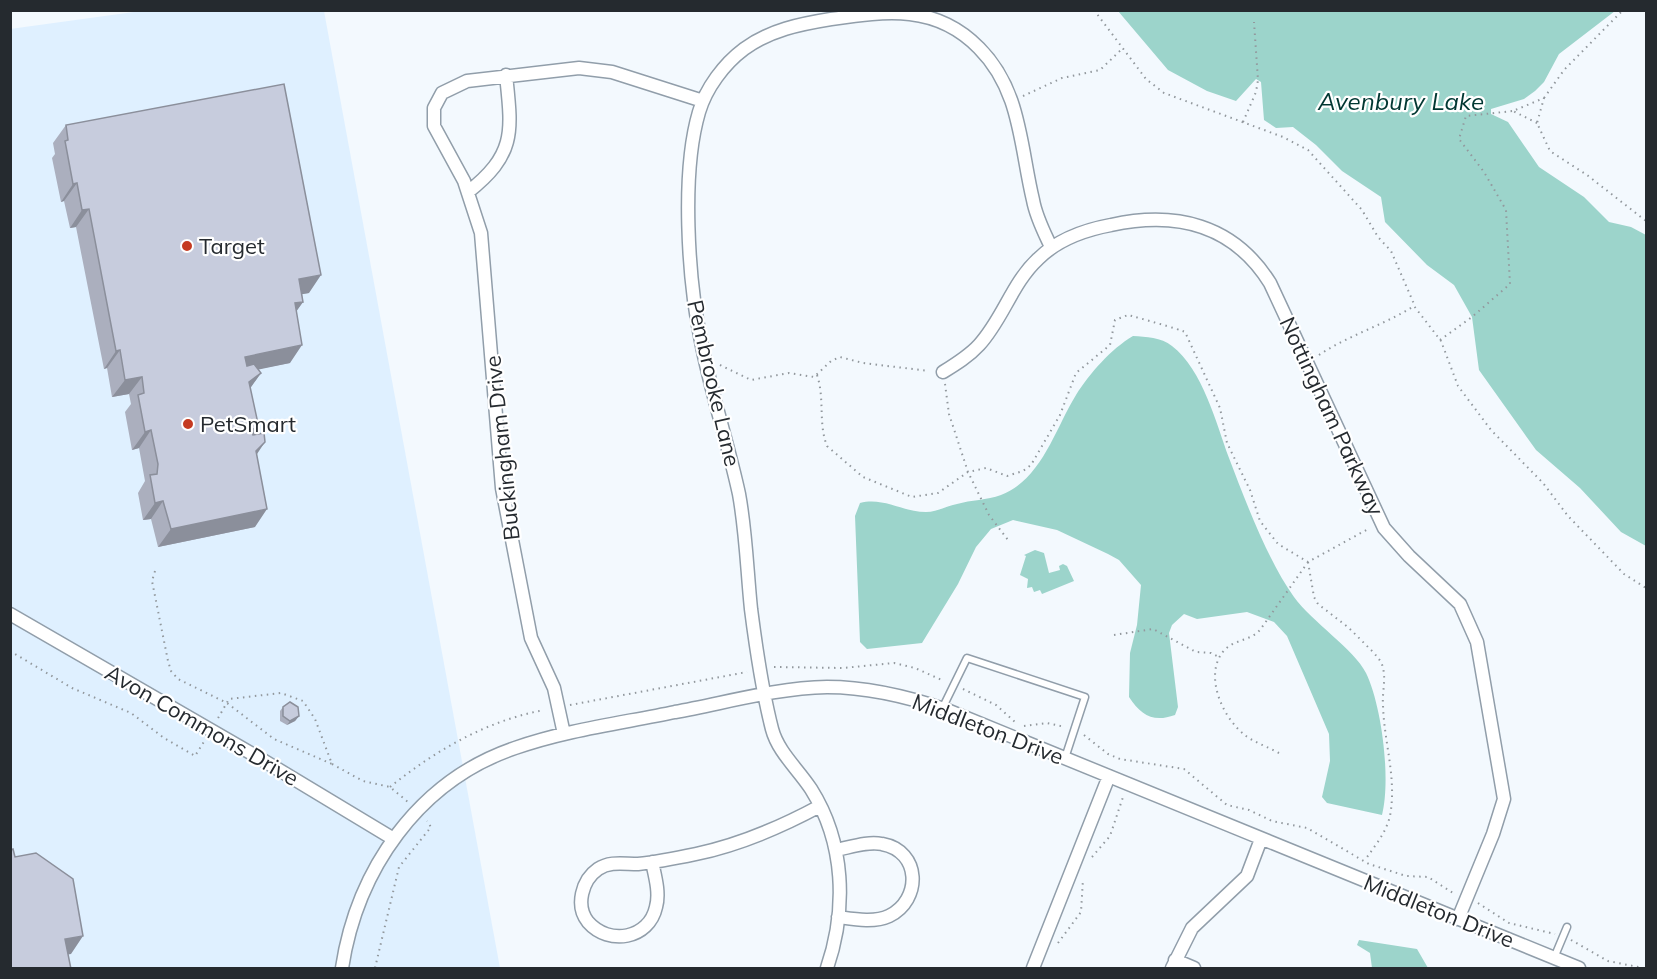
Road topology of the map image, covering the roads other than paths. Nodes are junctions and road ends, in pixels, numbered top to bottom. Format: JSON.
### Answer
{"nodes":[{"id":1,"x":506,"y":75,"type":"junction"},
{"id":2,"x":703,"y":101,"type":"junction"},
{"id":3,"x":468,"y":192,"type":"junction"},
{"id":4,"x":1051,"y":247,"type":"junction"},
{"id":5,"x":943,"y":372,"type":"road end"},
{"id":6,"x":10,"y":614,"type":"edge"},
{"id":7,"x":766,"y":694,"type":"junction"},
{"id":8,"x":942,"y":708,"type":"junction"},
{"id":9,"x":564,"y":734,"type":"junction"},
{"id":10,"x":1065,"y":759,"type":"junction"},
{"id":11,"x":1109,"y":776,"type":"junction"},
{"id":12,"x":820,"y":806,"type":"junction"},
{"id":13,"x":392,"y":838,"type":"junction"},
{"id":14,"x":1261,"y":839,"type":"junction"},
{"id":15,"x":836,"y":850,"type":"junction"},
{"id":16,"x":652,"y":862,"type":"junction"},
{"id":17,"x":838,"y":917,"type":"junction"},
{"id":18,"x":1458,"y":919,"type":"junction"},
{"id":19,"x":1567,"y":927,"type":"dead end"},
{"id":20,"x":1554,"y":958,"type":"junction"},
{"id":21,"x":1174,"y":964,"type":"edge"},
{"id":22,"x":1572,"y":967,"type":"edge"},
{"id":23,"x":342,"y":969,"type":"edge"},
{"id":24,"x":827,"y":969,"type":"edge"},
{"id":25,"x":1033,"y":969,"type":"edge"},
{"id":26,"x":1194,"y":969,"type":"edge"}],
"edges":[{"from":1,"to":2,"type":"street","name":"Buckingham Drive"},
{"from":1,"to":3,"type":"street"},
{"from":1,"to":3,"type":"street","name":"Buckingham Drive"},
{"from":2,"to":4,"type":"street","name":"Pembrooke Lane"},
{"from":2,"to":7,"type":"street","name":"Pembrooke Lane"},
{"from":3,"to":9,"type":"street","name":"Buckingham Drive"},
{"from":4,"to":5,"type":"street","name":"Nottingham Parkway"},
{"from":4,"to":18,"type":"street","name":"Nottingham Parkway"},
{"from":6,"to":13,"type":"street","name":"Avon Commons Drive"},
{"from":7,"to":8,"type":"street","name":"Middleton Drive"},
{"from":7,"to":9,"type":"street","name":"Middleton Drive"},
{"from":7,"to":12,"type":"street","name":"Pembrooke Lane"},
{"from":8,"to":10,"type":"street","name":"Middleton Drive"},
{"from":8,"to":10,"type":"lane"},
{"from":9,"to":13,"type":"street","name":"Middleton Drive"},
{"from":10,"to":11,"type":"street","name":"Middleton Drive"},
{"from":11,"to":14,"type":"street","name":"Middleton Drive"},
{"from":11,"to":25,"type":"street"},
{"from":12,"to":15,"type":"street","name":"Pembrooke Lane"},
{"from":12,"to":16,"type":"street"},
{"from":13,"to":23,"type":"street","name":"Middleton Drive"},
{"from":14,"to":18,"type":"street","name":"Middleton Drive"},
{"from":14,"to":21,"type":"street"},
{"from":15,"to":17,"type":"street"},
{"from":15,"to":17,"type":"street"},
{"from":16,"to":16,"type":"street"},
{"from":17,"to":24,"type":"street"},
{"from":18,"to":20,"type":"street","name":"Middleton Drive"},
{"from":19,"to":20,"type":"lane"},
{"from":20,"to":22,"type":"street","name":"Middleton Drive"},
{"from":21,"to":26,"type":"street"}]}
